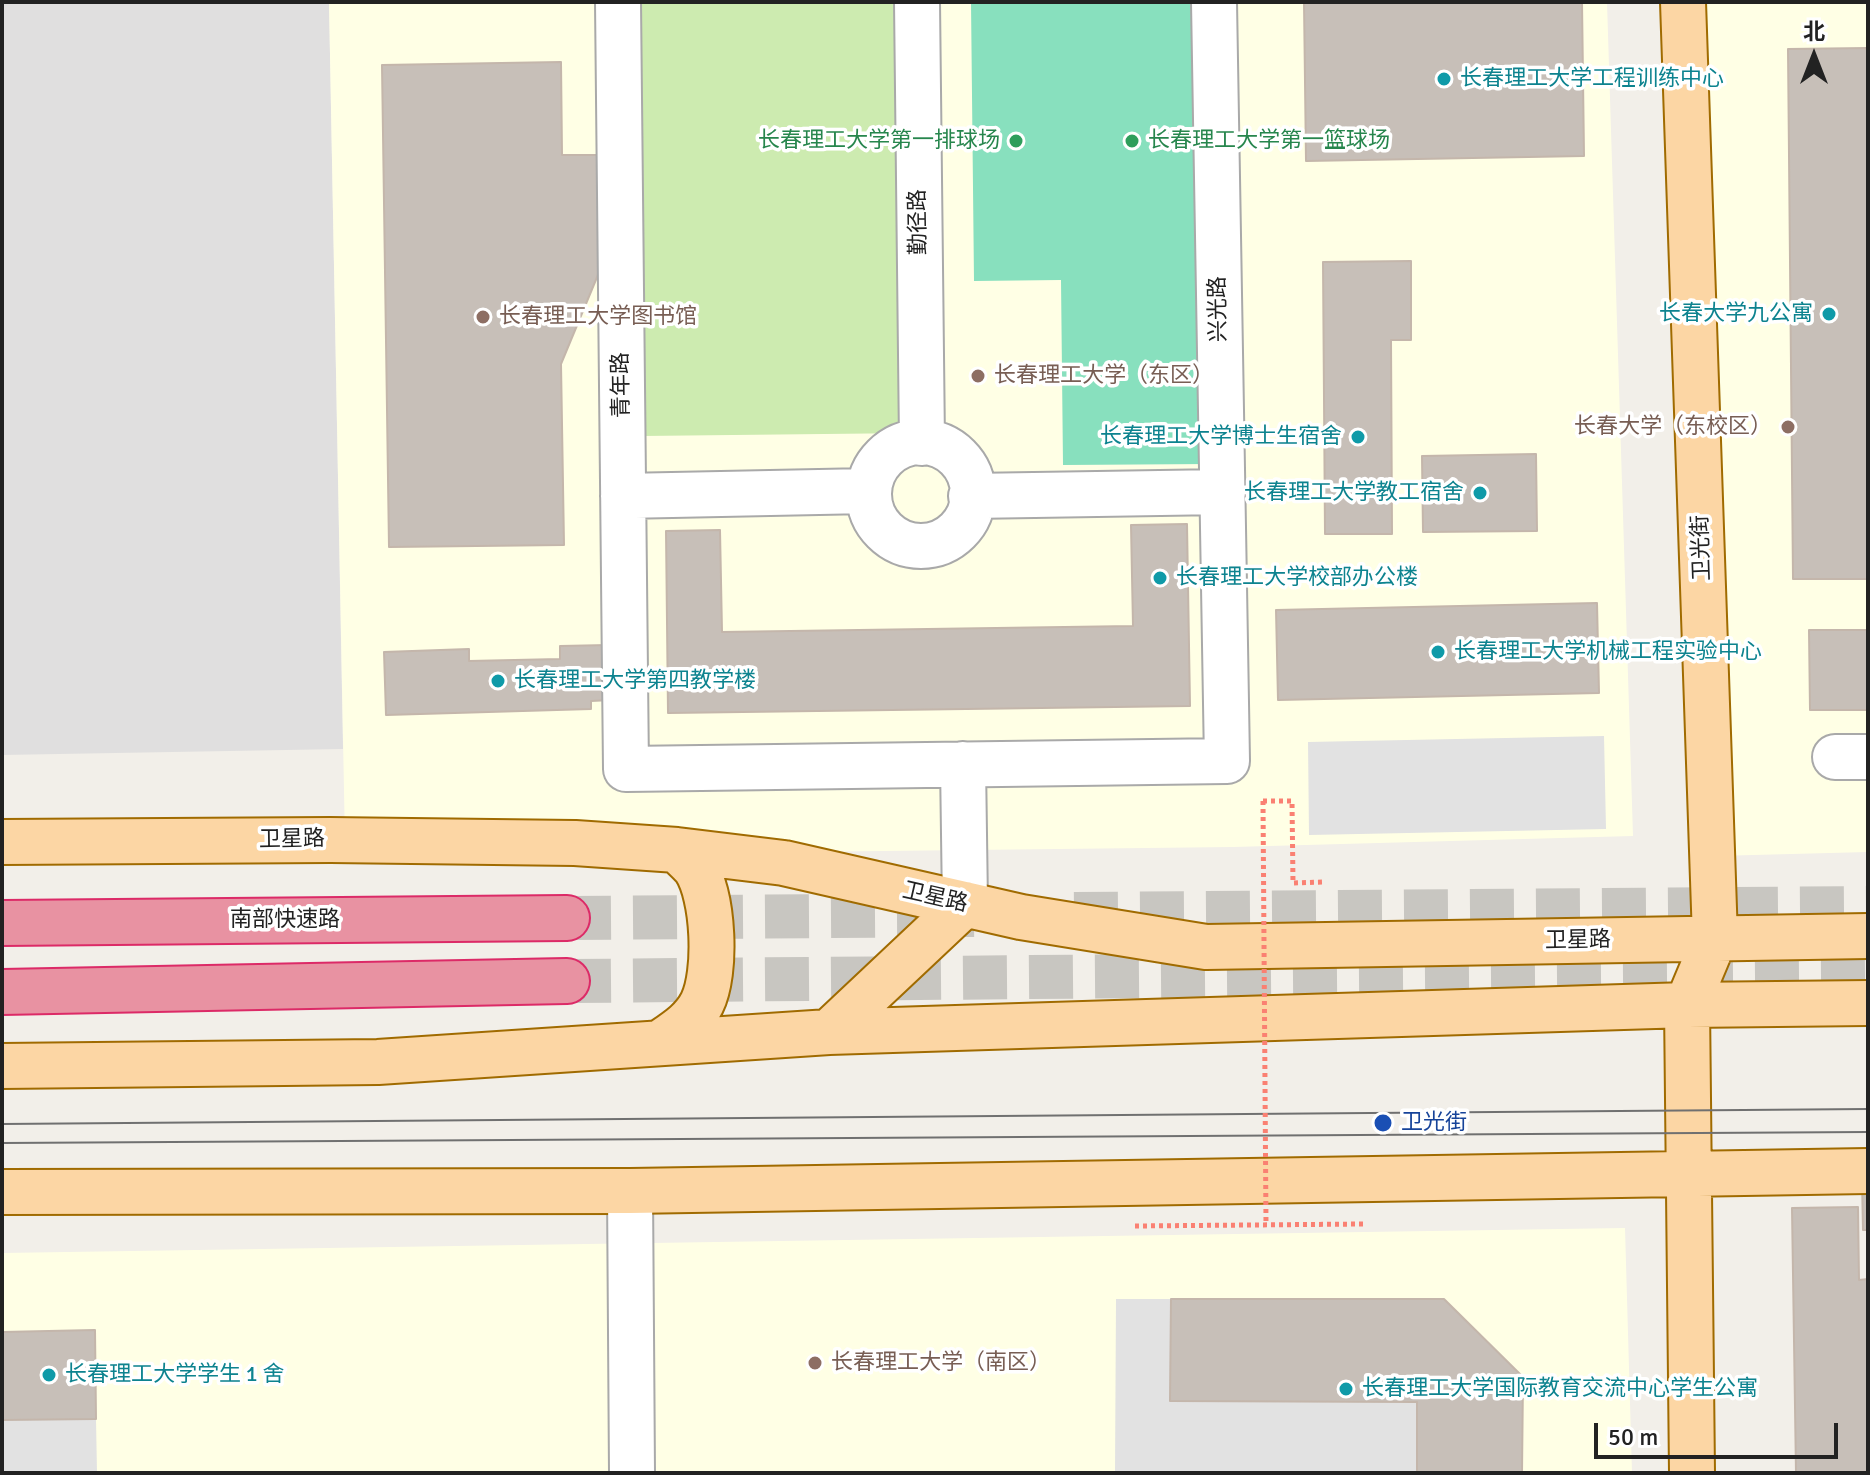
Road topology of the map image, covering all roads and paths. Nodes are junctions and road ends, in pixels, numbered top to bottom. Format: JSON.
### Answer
{"nodes":[{"id":1,"x":618,"y":2,"type":"edge"},
{"id":2,"x":917,"y":2,"type":"edge"},
{"id":3,"x":1214,"y":2,"type":"edge"},
{"id":4,"x":1683,"y":2,"type":"edge"},
{"id":5,"x":922,"y":443,"type":"junction"},
{"id":6,"x":868,"y":491,"type":"junction"},
{"id":7,"x":1223,"y":492,"type":"junction"},
{"id":8,"x":623,"y":496,"type":"junction"},
{"id":9,"x":971,"y":496,"type":"junction"},
{"id":10,"x":963,"y":764,"type":"junction"},
{"id":11,"x":2,"y":842,"type":"edge"},
{"id":12,"x":677,"y":850,"type":"junction"},
{"id":13,"x":1323,"y":882,"type":"dead end"},
{"id":14,"x":965,"y":904,"type":"junction"},
{"id":15,"x":567,"y":918,"type":"tunnel mouth"},
{"id":16,"x":2,"y":923,"type":"edge"},
{"id":17,"x":1868,"y":936,"type":"edge"},
{"id":18,"x":1715,"y":938,"type":"junction"},
{"id":19,"x":567,"y":981,"type":"tunnel mouth"},
{"id":20,"x":2,"y":992,"type":"edge"},
{"id":21,"x":1868,"y":1003,"type":"edge"},
{"id":22,"x":1687,"y":1005,"type":"junction"},
{"id":23,"x":829,"y":1032,"type":"junction"},
{"id":24,"x":661,"y":1042,"type":"junction"},
{"id":25,"x":2,"y":1066,"type":"edge"},
{"id":26,"x":1868,"y":1171,"type":"edge"},
{"id":27,"x":1689,"y":1173,"type":"junction"},
{"id":28,"x":630,"y":1191,"type":"junction"},
{"id":29,"x":2,"y":1192,"type":"edge"},
{"id":30,"x":1266,"y":1224,"type":"junction"},
{"id":31,"x":1364,"y":1224,"type":"dead end"},
{"id":32,"x":1135,"y":1226,"type":"dead end"},
{"id":33,"x":632,"y":1473,"type":"edge"},
{"id":34,"x":1692,"y":1473,"type":"edge"}],
"edges":[{"from":1,"to":8,"type":"lane","name":"青年路"},
{"from":2,"to":5,"type":"lane","name":"勤径路"},
{"from":3,"to":7,"type":"lane","name":"兴光路"},
{"from":4,"to":18,"type":"main road","name":"卫光街"},
{"from":5,"to":6,"type":"lane"},
{"from":5,"to":9,"type":"lane"},
{"from":6,"to":8,"type":"lane"},
{"from":6,"to":9,"type":"lane"},
{"from":7,"to":9,"type":"lane"},
{"from":7,"to":10,"type":"lane","name":"兴光路"},
{"from":8,"to":10,"type":"lane","name":"青年路"},
{"from":10,"to":14,"type":"lane"},
{"from":11,"to":12,"type":"main road","name":"卫星路"},
{"from":12,"to":14,"type":"main road","name":"卫星路"},
{"from":12,"to":24,"type":"main road"},
{"from":13,"to":30,"type":"path","bridge":true},
{"from":14,"to":18,"type":"main road","name":"卫星路"},
{"from":14,"to":23,"type":"main road"},
{"from":15,"to":16,"type":"highway","name":"南部快速路"},
{"from":17,"to":18,"type":"main road","name":"卫星路"},
{"from":18,"to":22,"type":"main road","name":"卫光街"},
{"from":19,"to":20,"type":"highway"},
{"from":21,"to":22,"type":"main road"},
{"from":22,"to":23,"type":"main road"},
{"from":22,"to":27,"type":"main road","name":"卫光街"},
{"from":23,"to":24,"type":"main road"},
{"from":24,"to":25,"type":"main road"},
{"from":26,"to":27,"type":"main road"},
{"from":27,"to":28,"type":"main road"},
{"from":27,"to":34,"type":"main road","name":"卫光街"},
{"from":28,"to":29,"type":"main road"},
{"from":28,"to":33,"type":"lane"},
{"from":30,"to":31,"type":"path"},
{"from":30,"to":32,"type":"path"}]}
